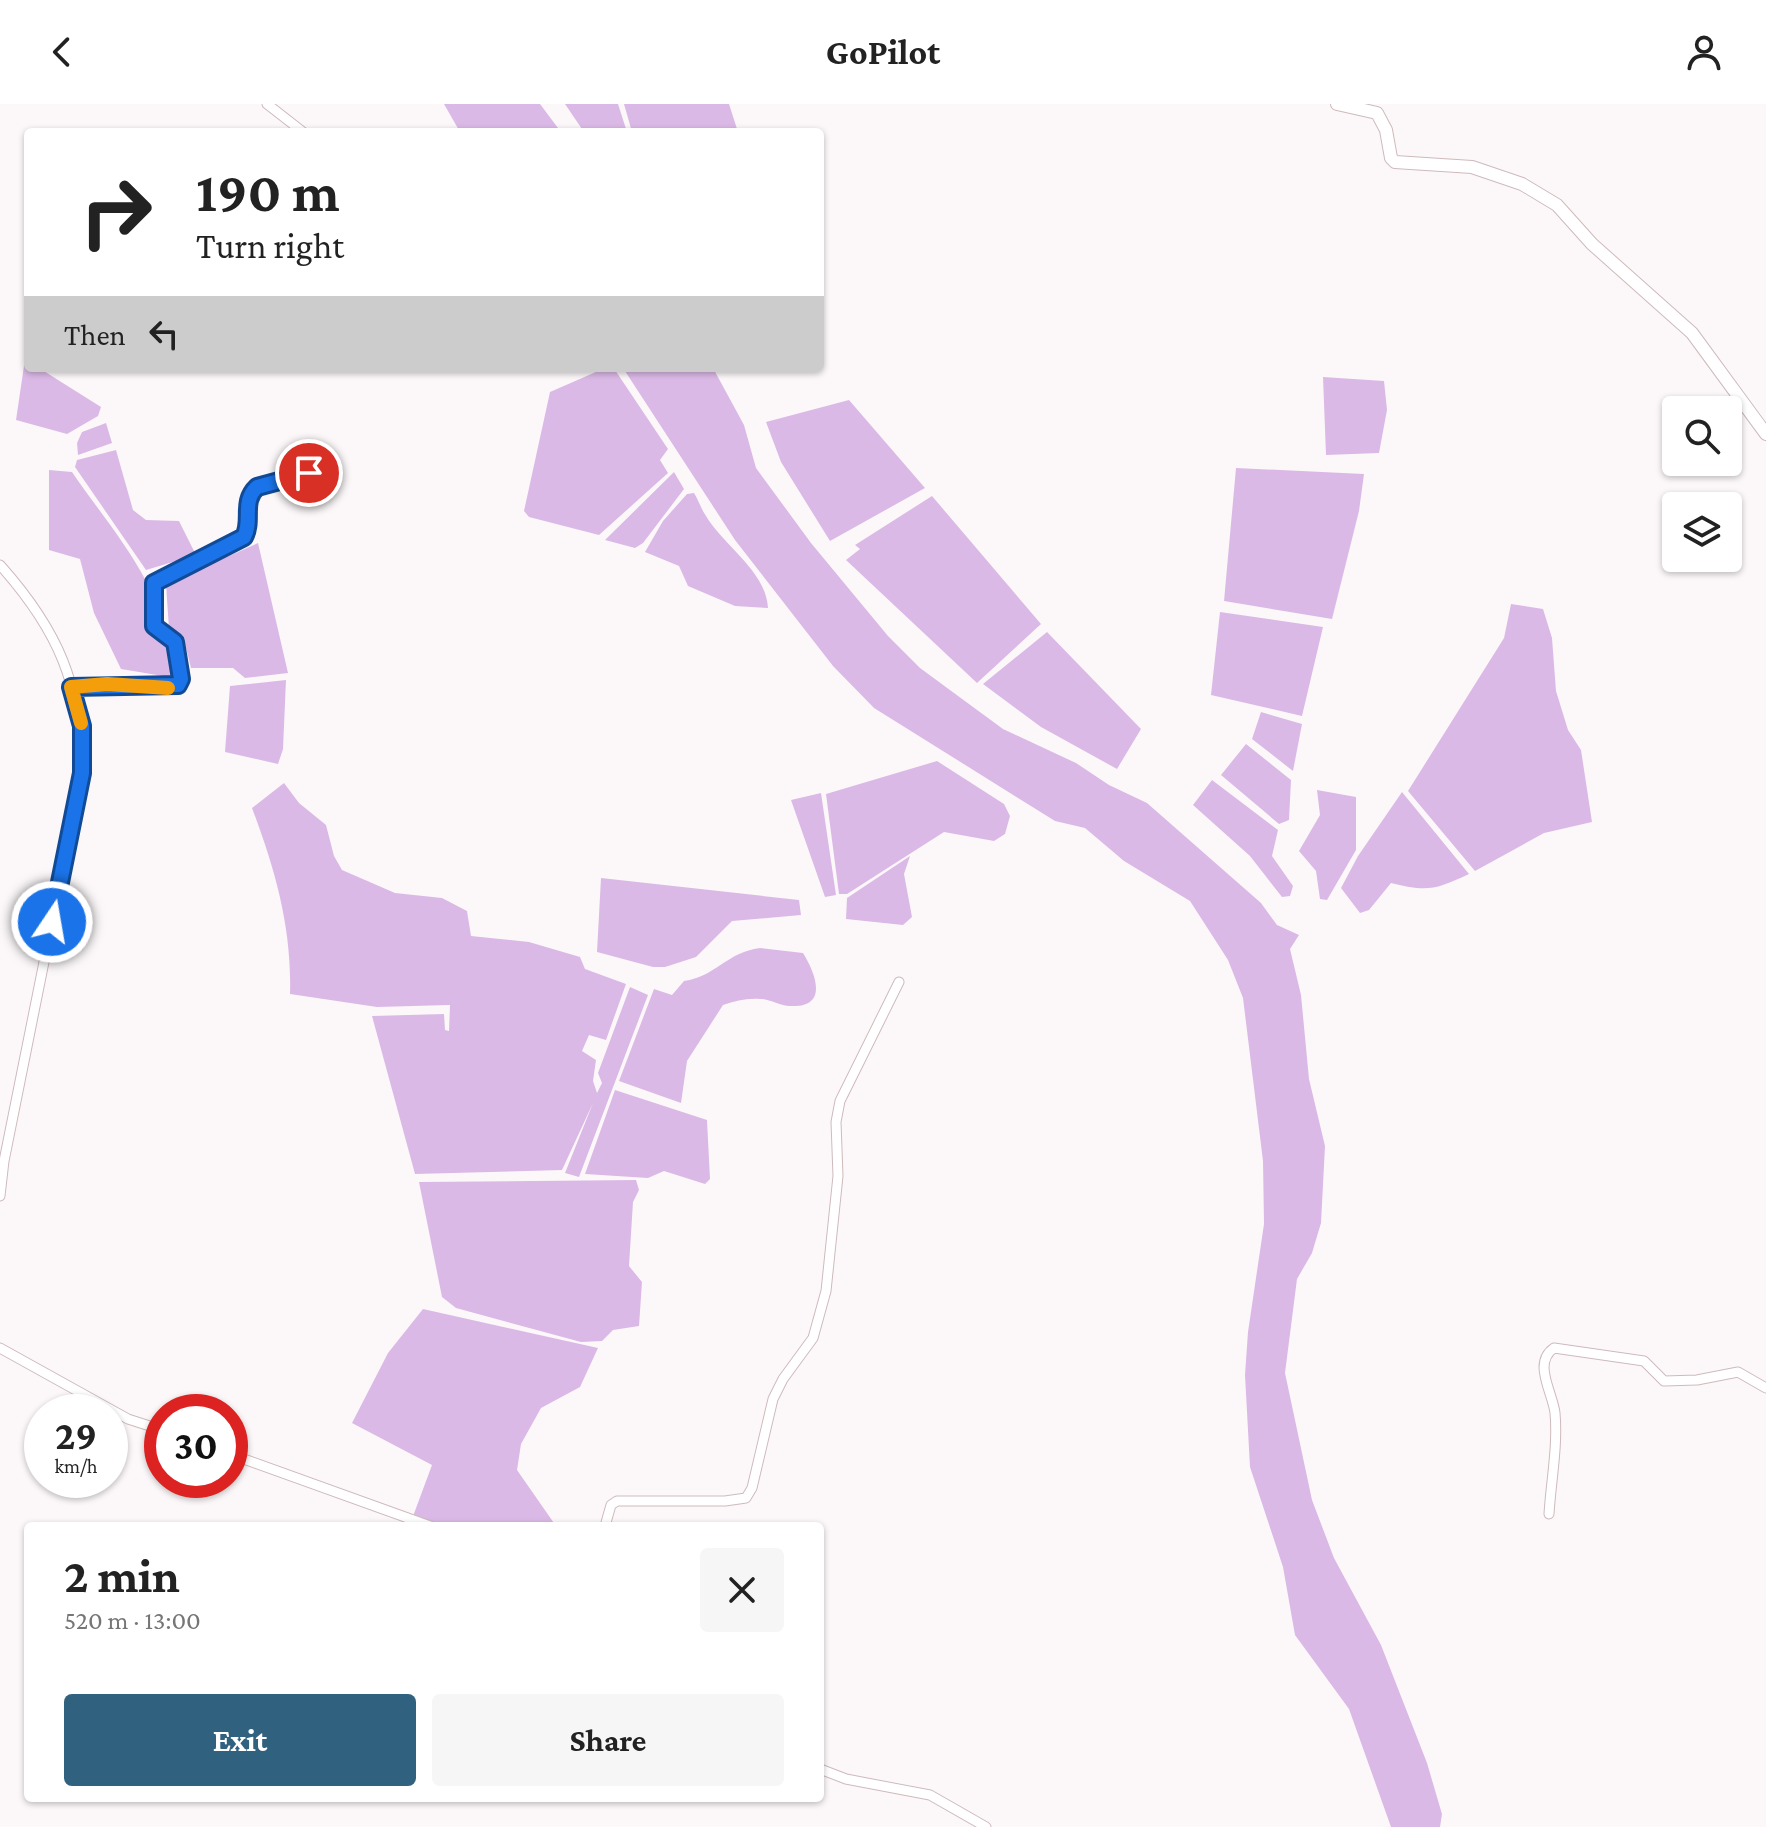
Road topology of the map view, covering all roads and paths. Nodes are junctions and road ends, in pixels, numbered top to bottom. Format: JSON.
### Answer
{"nodes":[{"id":1,"x":267,"y":104,"type":"edge"},
{"id":2,"x":1337,"y":104,"type":"edge"},
{"id":3,"x":298,"y":128,"type":"edge"},
{"id":4,"x":1766,"y":434,"type":"edge"},
{"id":5,"x":309,"y":473,"type":"dead end"},
{"id":6,"x":0,"y":565,"type":"edge"},
{"id":7,"x":71,"y":687,"type":"junction"},
{"id":8,"x":899,"y":982,"type":"dead end"},
{"id":9,"x":0,"y":1196,"type":"edge"},
{"id":10,"x":0,"y":1348,"type":"edge"},
{"id":11,"x":1766,"y":1388,"type":"edge"},
{"id":12,"x":144,"y":1424,"type":"edge"},
{"id":13,"x":248,"y":1460,"type":"edge"},
{"id":14,"x":1549,"y":1514,"type":"dead end"},
{"id":15,"x":419,"y":1522,"type":"edge"},
{"id":16,"x":606,"y":1522,"type":"edge"},
{"id":17,"x":824,"y":1771,"type":"edge"},
{"id":18,"x":986,"y":1827,"type":"edge"}],
"edges":[{"from":1,"to":3,"type":"street"},
{"from":2,"to":4,"type":"street"},
{"from":5,"to":7,"type":"street"},
{"from":6,"to":7,"type":"street"},
{"from":7,"to":9,"type":"street"},
{"from":8,"to":16,"type":"street"},
{"from":10,"to":12,"type":"street"},
{"from":11,"to":14,"type":"street"},
{"from":13,"to":15,"type":"street"},
{"from":17,"to":18,"type":"street"}]}
